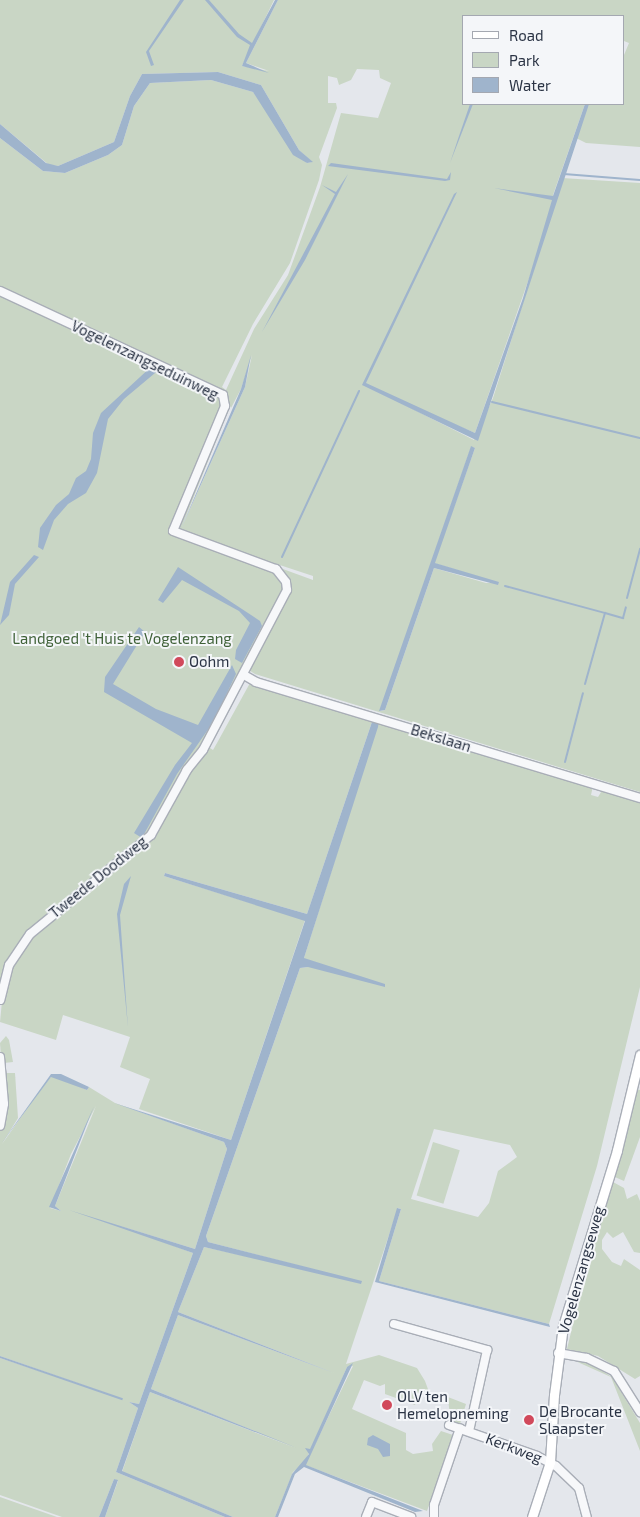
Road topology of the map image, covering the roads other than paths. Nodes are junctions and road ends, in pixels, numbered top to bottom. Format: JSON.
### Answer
{"nodes":[{"id":1,"x":0,"y":291,"type":"edge"},
{"id":2,"x":244,"y":674,"type":"junction"},
{"id":3,"x":640,"y":798,"type":"edge"},
{"id":4,"x":0,"y":1000,"type":"edge"},
{"id":5,"x":640,"y":1055,"type":"edge"},
{"id":6,"x":0,"y":1057,"type":"edge"},
{"id":7,"x":0,"y":1126,"type":"edge"},
{"id":8,"x":394,"y":1324,"type":"dead end"},
{"id":9,"x":558,"y":1353,"type":"junction"},
{"id":10,"x":640,"y":1412,"type":"edge"},
{"id":11,"x":449,"y":1425,"type":"dead end"},
{"id":12,"x":460,"y":1428,"type":"junction"},
{"id":13,"x":469,"y":1431,"type":"junction"},
{"id":14,"x":550,"y":1462,"type":"junction"},
{"id":15,"x":366,"y":1517,"type":"edge"},
{"id":16,"x":411,"y":1517,"type":"edge"},
{"id":17,"x":434,"y":1517,"type":"edge"},
{"id":18,"x":532,"y":1517,"type":"edge"},
{"id":19,"x":587,"y":1517,"type":"edge"}],
"edges":[{"from":1,"to":2,"type":"street","name":"Vogelenzangseduinweg"},
{"from":2,"to":3,"type":"street","name":"Bekslaan"},
{"from":2,"to":4,"type":"street","name":"Tweede Doodweg"},
{"from":5,"to":9,"type":"main road","name":"Vogelenzangseweg"},
{"from":6,"to":7,"type":"street"},
{"from":8,"to":13,"type":"street"},
{"from":9,"to":10,"type":"street"},
{"from":9,"to":14,"type":"main road","name":"Vogelenzangseweg"},
{"from":11,"to":12,"type":"street","name":"Kerkweg"},
{"from":12,"to":13,"type":"street","name":"Kerkweg"},
{"from":12,"to":17,"type":"street"},
{"from":13,"to":14,"type":"street","name":"Kerkweg"},
{"from":14,"to":18,"type":"main road","name":"Vogelenzangseweg"},
{"from":14,"to":19,"type":"street","name":"Kerkweg"},
{"from":15,"to":16,"type":"street"}]}
